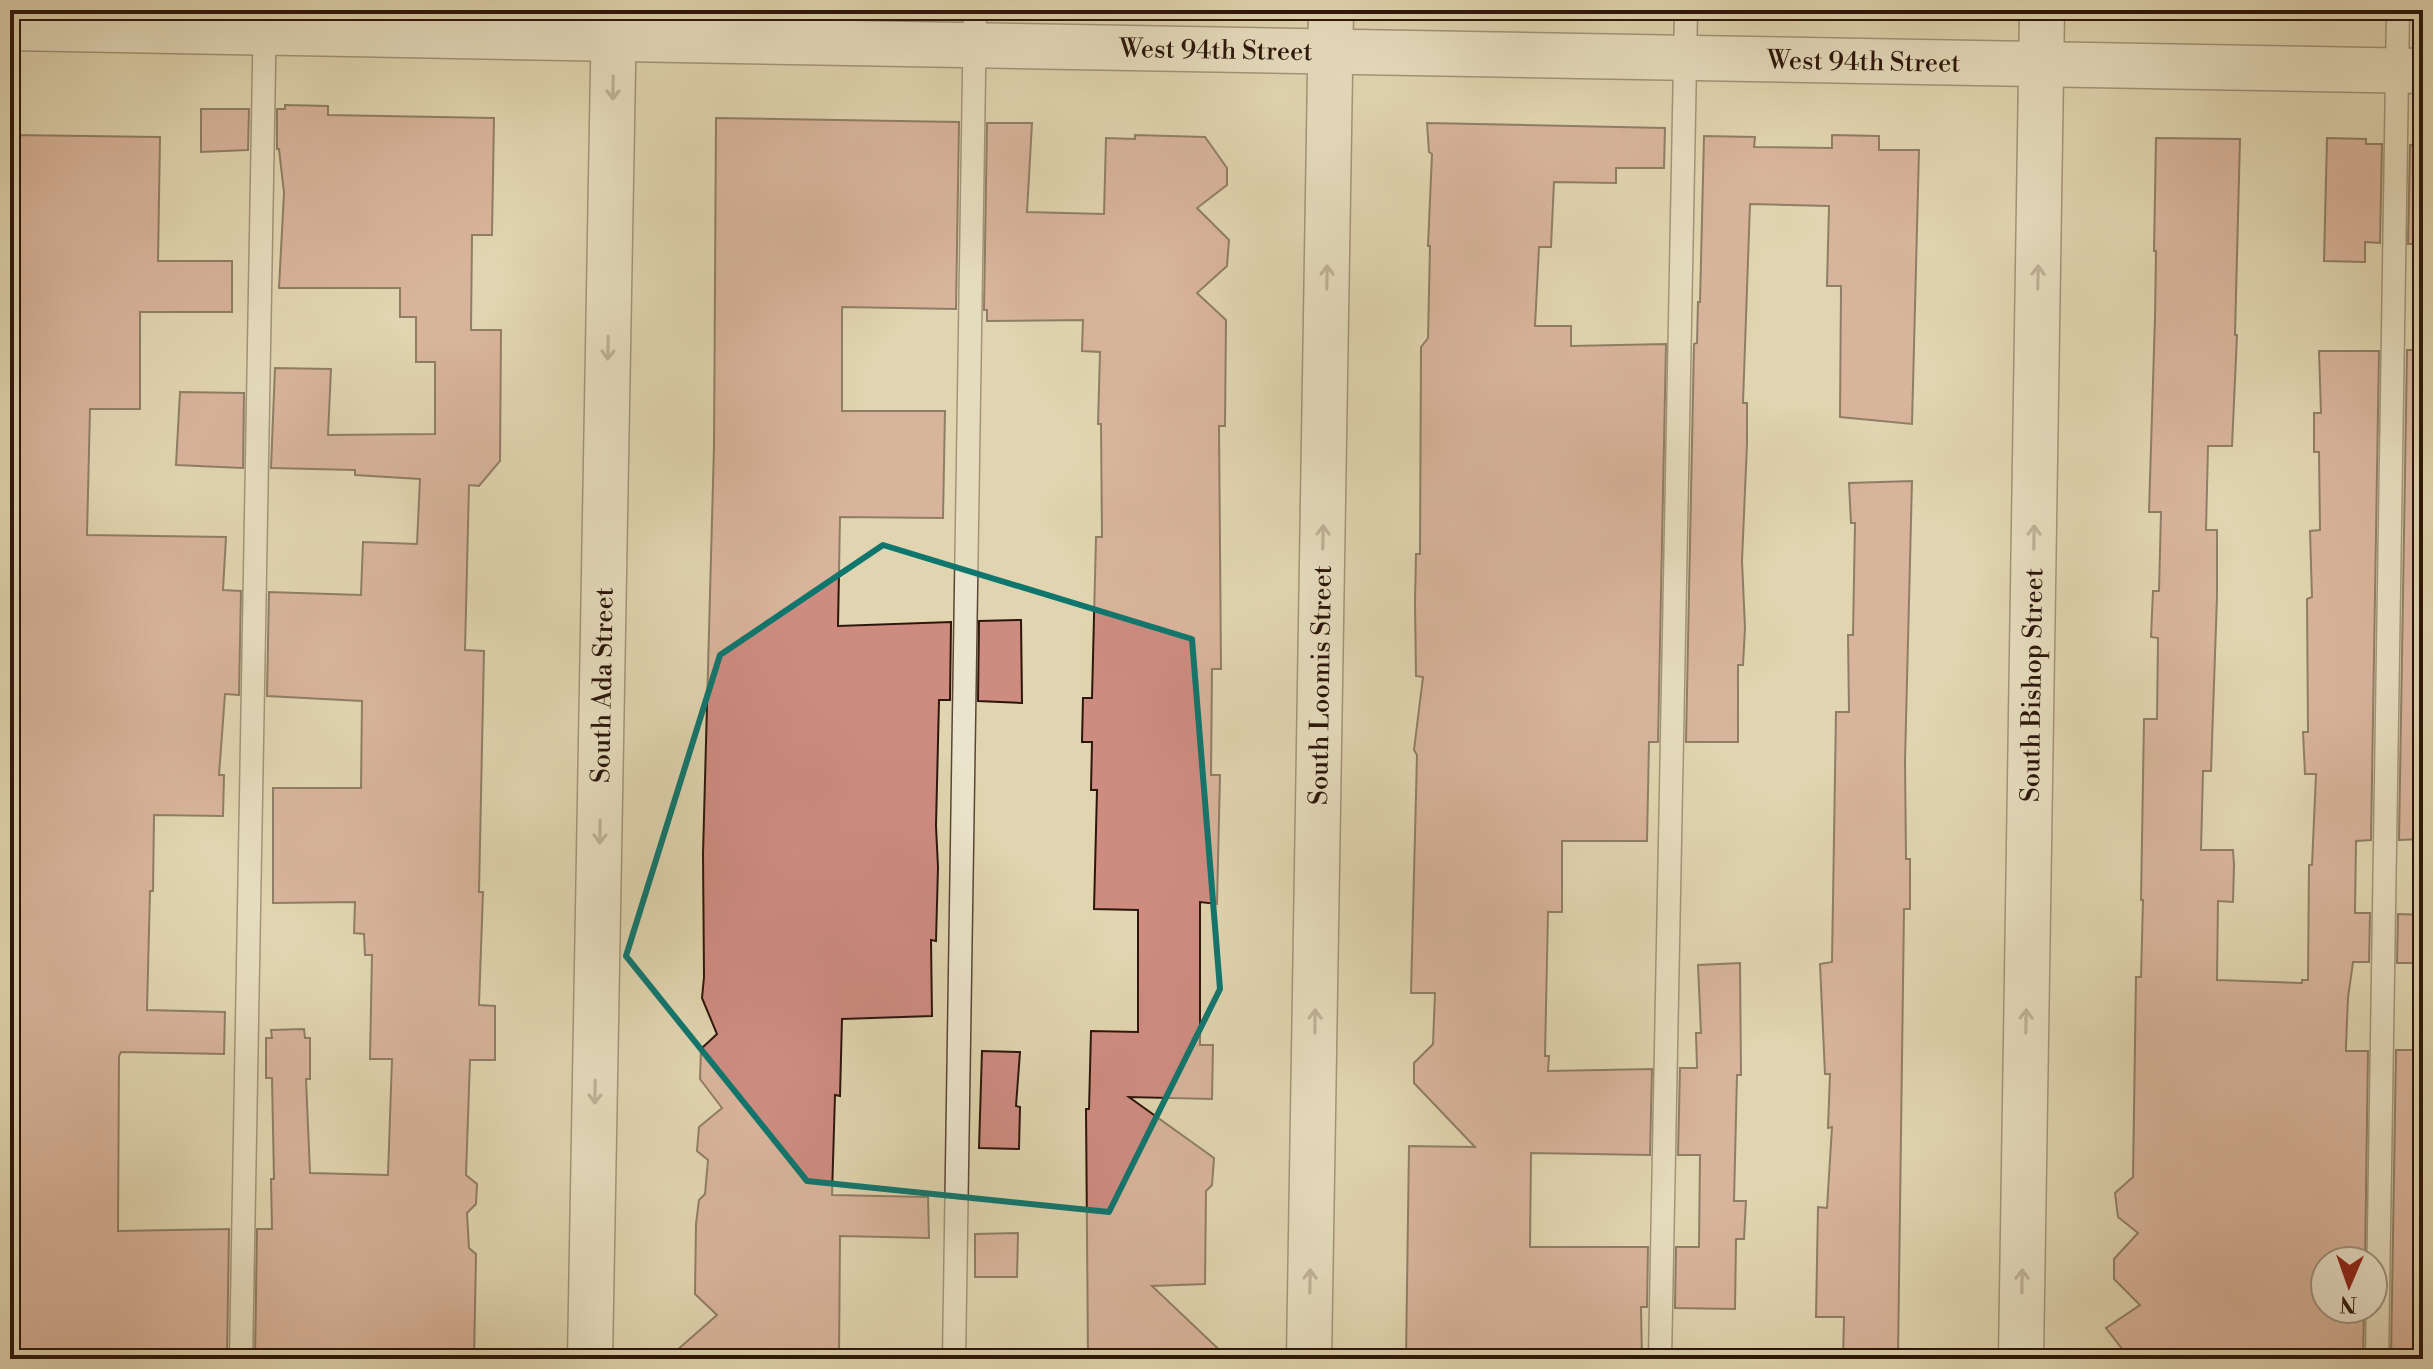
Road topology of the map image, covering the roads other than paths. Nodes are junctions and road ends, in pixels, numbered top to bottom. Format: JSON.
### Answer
{"nodes":[{"id":1,"x":1686,"y":10,"type":"edge"},
{"id":2,"x":2042,"y":10,"type":"edge"},
{"id":3,"x":2398,"y":10,"type":"edge"},
{"id":4,"x":265,"y":21,"type":"edge"},
{"id":5,"x":614,"y":25,"type":"edge"},
{"id":6,"x":10,"y":28,"type":"edge"},
{"id":7,"x":974,"y":28,"type":"edge"},
{"id":8,"x":1331,"y":31,"type":"edge"},
{"id":9,"x":1686,"y":58,"type":"junction"},
{"id":10,"x":2041,"y":64,"type":"junction"},
{"id":11,"x":2410,"y":70,"type":"edge"},
{"id":12,"x":241,"y":1359,"type":"edge"},
{"id":13,"x":590,"y":1359,"type":"edge"},
{"id":14,"x":954,"y":1359,"type":"edge"},
{"id":15,"x":1309,"y":1359,"type":"edge"},
{"id":16,"x":1660,"y":1359,"type":"edge"},
{"id":17,"x":2021,"y":1359,"type":"edge"},
{"id":18,"x":2377,"y":1359,"type":"edge"}],
"edges":[{"from":1,"to":9,"type":"lane"},
{"from":2,"to":10,"type":"street","name":"South Bishop Street"},
{"from":3,"to":11,"type":"lane"},
{"from":4,"to":5,"type":"street","name":"West 94th Street"},
{"from":4,"to":6,"type":"street","name":"West 94th Street"},
{"from":4,"to":12,"type":"lane"},
{"from":5,"to":7,"type":"street","name":"West 94th Street"},
{"from":5,"to":13,"type":"street","name":"South Ada Street","one_way":true},
{"from":7,"to":8,"type":"street","name":"West 94th Street"},
{"from":7,"to":14,"type":"lane"},
{"from":8,"to":9,"type":"street","name":"West 94th Street"},
{"from":15,"to":8,"type":"street","name":"South Loomis Street","one_way":true},
{"from":9,"to":10,"type":"street","name":"West 94th Street"},
{"from":9,"to":16,"type":"lane"},
{"from":10,"to":11,"type":"street","name":"West 94th Street"},
{"from":17,"to":10,"type":"street","name":"South Bishop Street","one_way":true},
{"from":11,"to":18,"type":"lane"}]}
